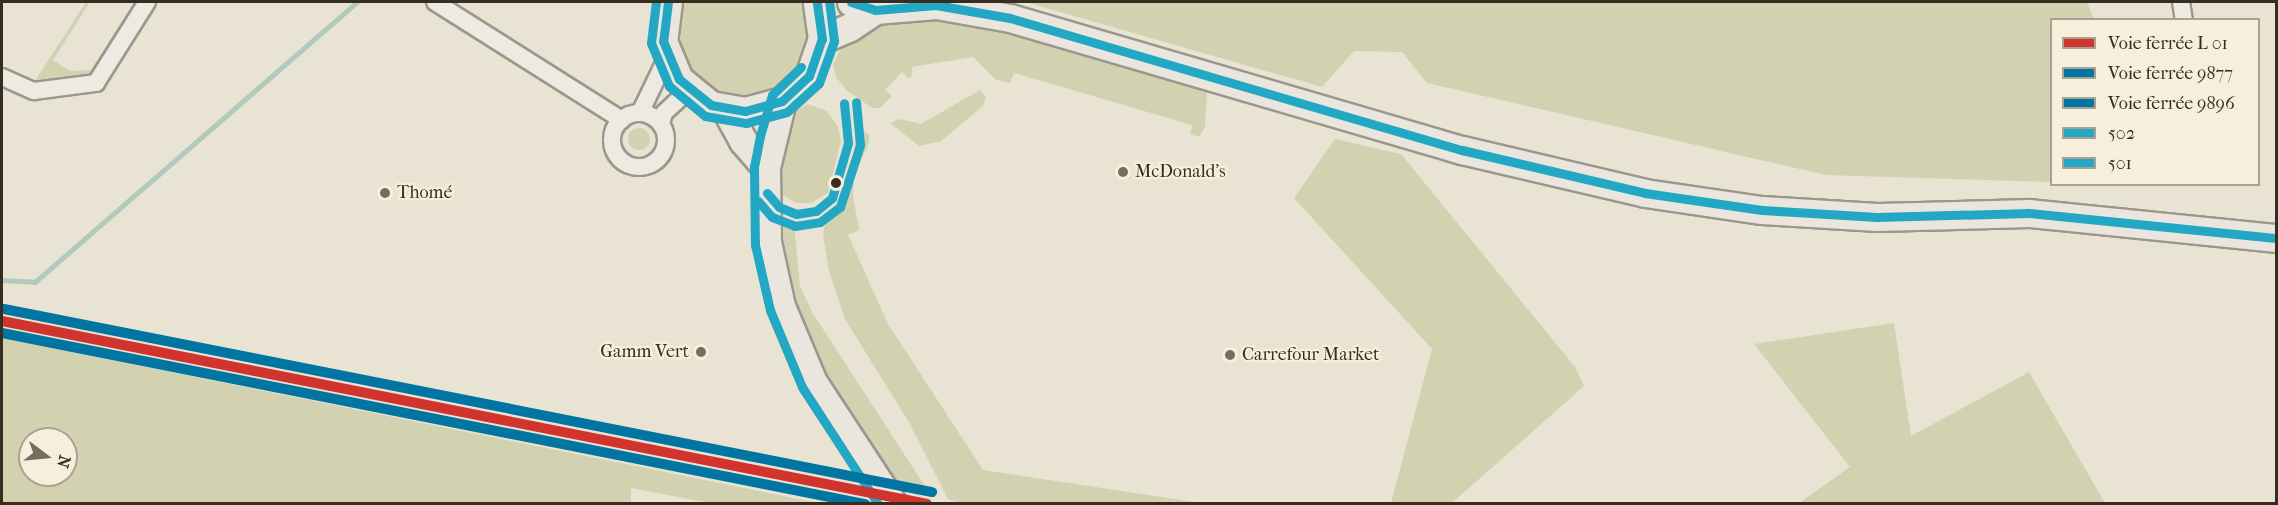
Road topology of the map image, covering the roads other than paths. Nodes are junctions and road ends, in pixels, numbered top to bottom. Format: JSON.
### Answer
{"nodes":[{"id":1,"x":147,"y":2,"type":"edge"},
{"id":2,"x":435,"y":2,"type":"edge"},
{"id":3,"x":668,"y":2,"type":"edge"},
{"id":4,"x":816,"y":2,"type":"edge"},
{"id":5,"x":2181,"y":2,"type":"edge"},
{"id":6,"x":863,"y":6,"type":"edge"},
{"id":7,"x":2184,"y":18,"type":"edge"},
{"id":8,"x":822,"y":39,"type":"junction"},
{"id":9,"x":667,"y":57,"type":"junction"},
{"id":10,"x":2,"y":77,"type":"edge"},
{"id":11,"x":696,"y":97,"type":"junction"},
{"id":12,"x":782,"y":101,"type":"junction"},
{"id":13,"x":726,"y":110,"type":"junction"},
{"id":14,"x":640,"y":113,"type":"junction"},
{"id":15,"x":622,"y":120,"type":"junction"},
{"id":16,"x":661,"y":124,"type":"junction"},
{"id":17,"x":765,"y":167,"type":"junction"},
{"id":18,"x":2277,"y":238,"type":"edge"},
{"id":19,"x":893,"y":504,"type":"edge"}],
"edges":[{"from":1,"to":10,"type":"street"},
{"from":2,"to":15,"type":"street"},
{"from":3,"to":9,"type":"main road"},
{"from":4,"to":8,"type":"main road"},
{"from":5,"to":7,"type":"street"},
{"from":6,"to":8,"type":"main road"},
{"from":6,"to":18,"type":"main road"},
{"from":8,"to":12,"type":"main road"},
{"from":9,"to":11,"type":"main road"},
{"from":9,"to":14,"type":"street"},
{"from":11,"to":13,"type":"main road"},
{"from":11,"to":16,"type":"street"},
{"from":12,"to":13,"type":"main road"},
{"from":12,"to":17,"type":"main road"},
{"from":13,"to":17,"type":"main road"},
{"from":14,"to":15,"type":"street"},
{"from":14,"to":16,"type":"street"},
{"from":15,"to":16,"type":"street"},
{"from":17,"to":19,"type":"main road"}]}
